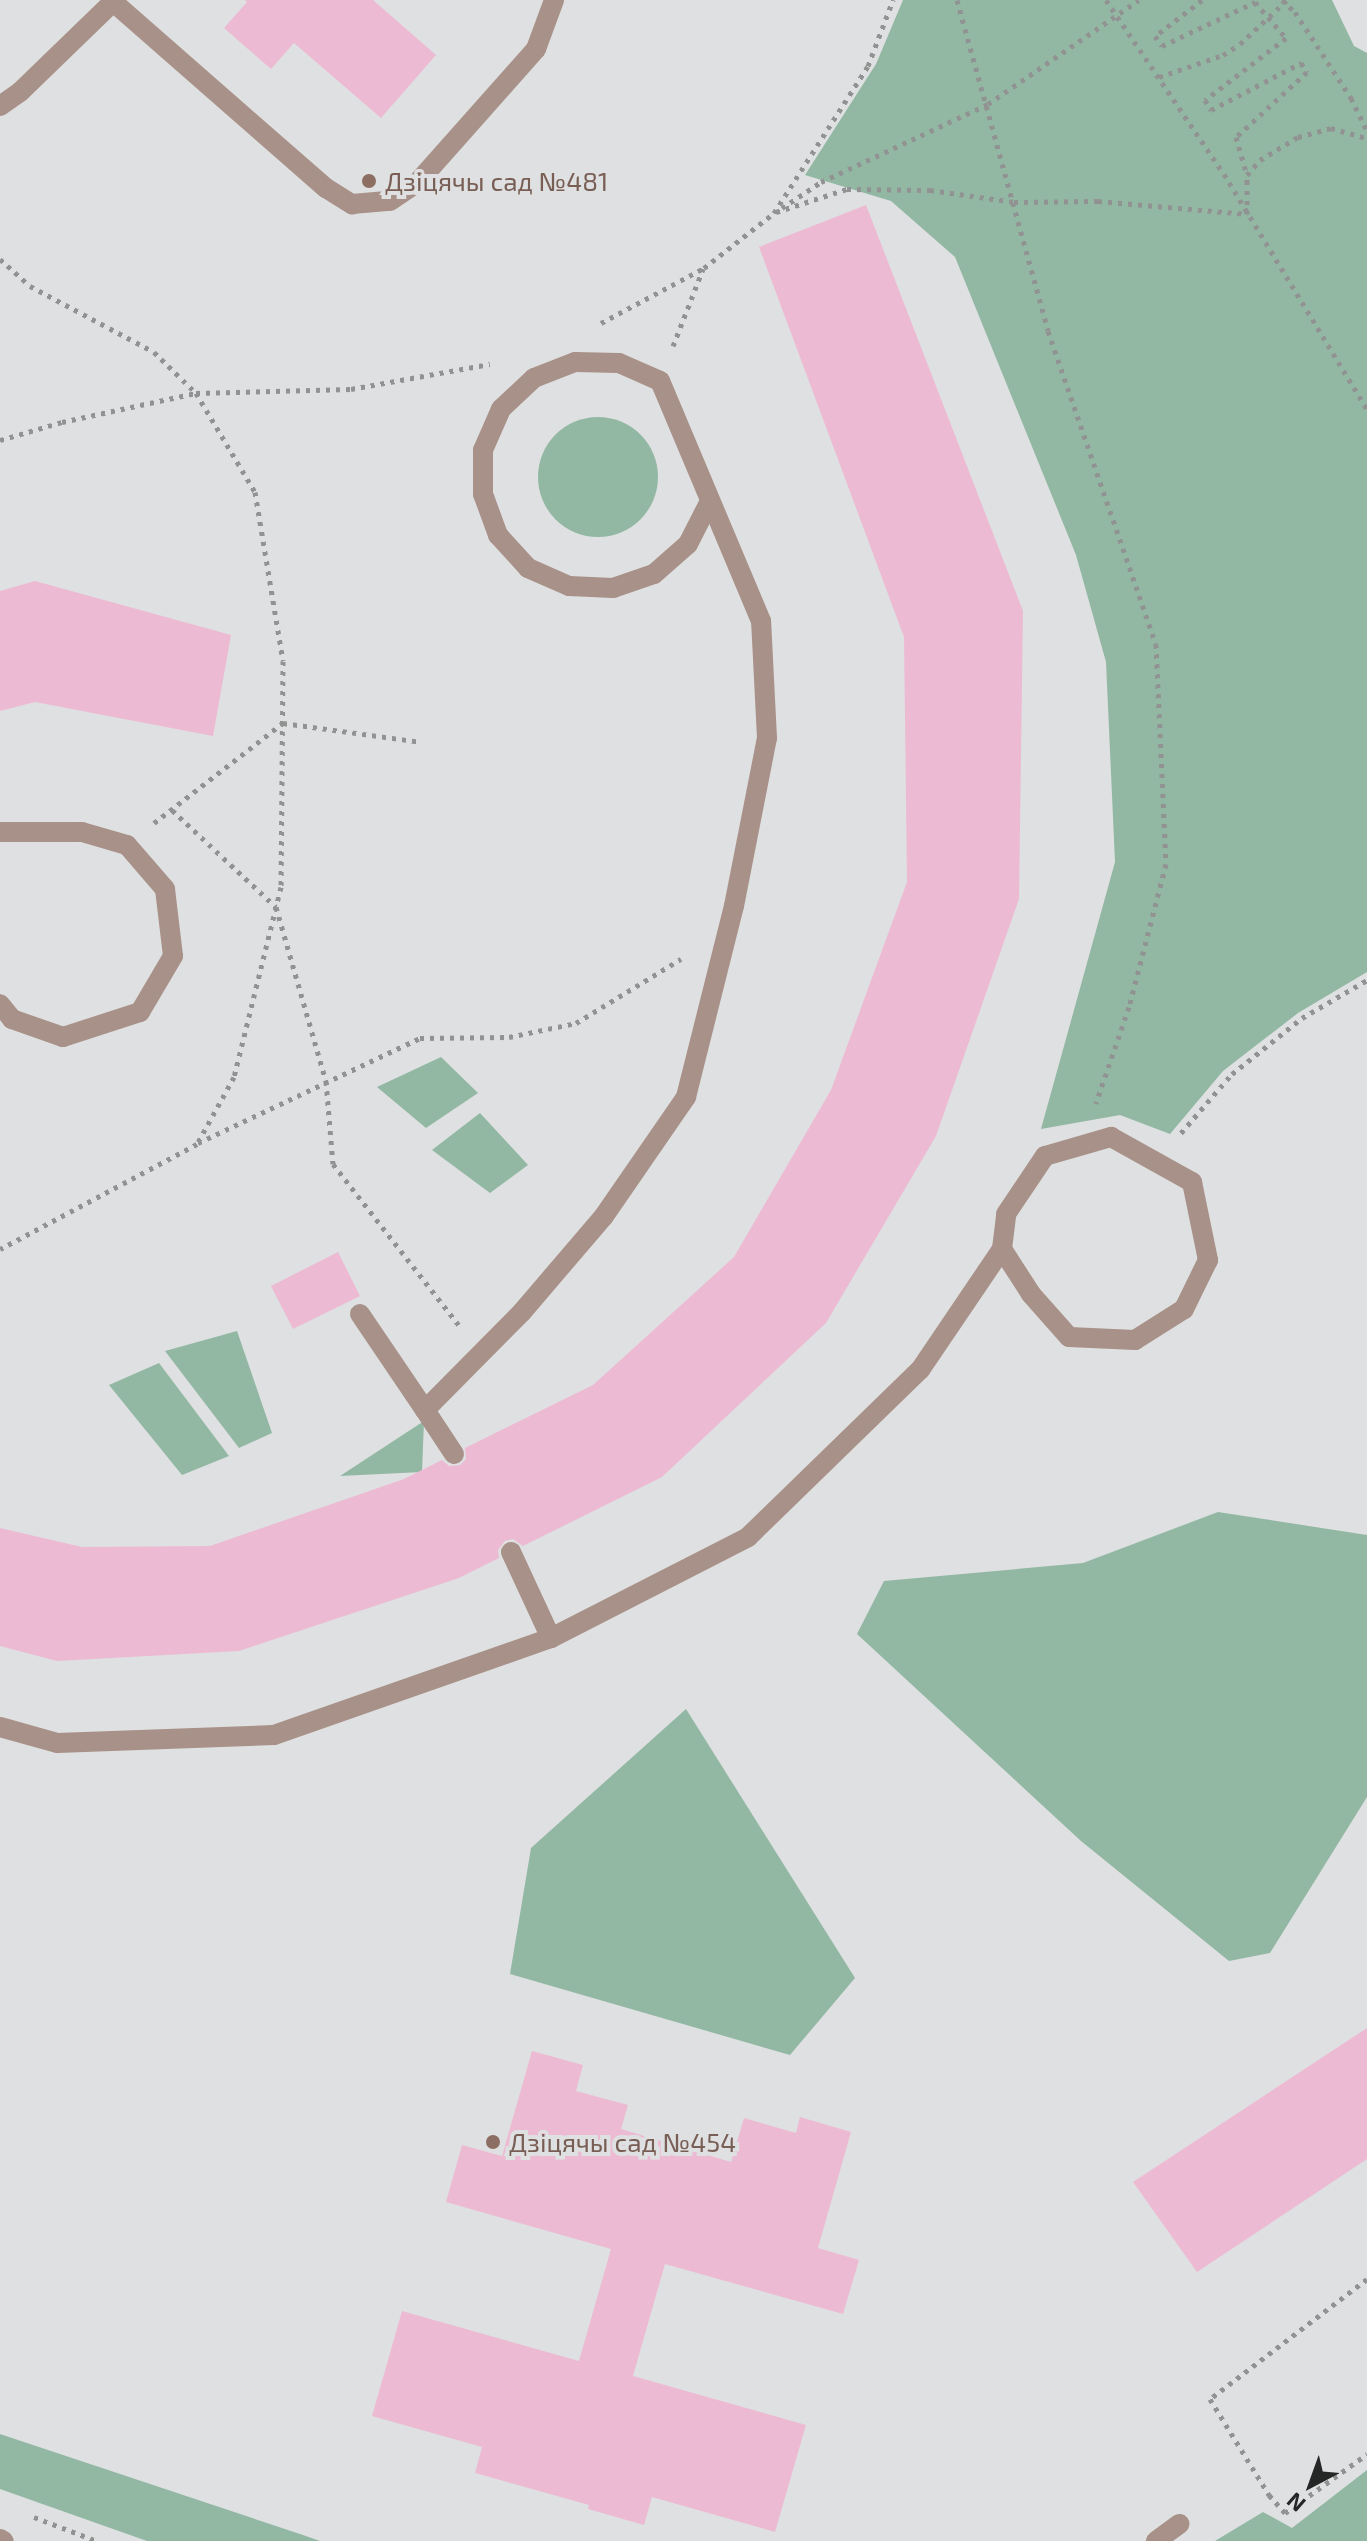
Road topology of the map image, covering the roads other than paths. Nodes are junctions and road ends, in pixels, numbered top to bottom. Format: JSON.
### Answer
{"nodes":[{"id":1,"x":554,"y":0,"type":"edge"},
{"id":2,"x":112,"y":1,"type":"edge"},
{"id":3,"x":0,"y":106,"type":"edge"},
{"id":4,"x":710,"y":501,"type":"junction"},
{"id":5,"x":0,"y":832,"type":"edge"},
{"id":6,"x":0,"y":1004,"type":"edge"},
{"id":7,"x":1002,"y":1249,"type":"junction"},
{"id":8,"x":360,"y":1314,"type":"dead end"},
{"id":9,"x":425,"y":1410,"type":"junction"},
{"id":10,"x":454,"y":1454,"type":"dead end"},
{"id":11,"x":511,"y":1552,"type":"dead end"},
{"id":12,"x":551,"y":1638,"type":"junction"},
{"id":13,"x":0,"y":1727,"type":"edge"},
{"id":14,"x":1179,"y":2524,"type":"dead end"},
{"id":15,"x":1156,"y":2541,"type":"edge"}],
"edges":[{"from":1,"to":2,"type":"lane"},
{"from":2,"to":3,"type":"lane"},
{"from":4,"to":4,"type":"lane"},
{"from":4,"to":9,"type":"lane"},
{"from":5,"to":6,"type":"lane"},
{"from":7,"to":7,"type":"lane"},
{"from":7,"to":12,"type":"lane"},
{"from":8,"to":9,"type":"lane"},
{"from":9,"to":10,"type":"lane"},
{"from":11,"to":12,"type":"lane"},
{"from":12,"to":13,"type":"lane"},
{"from":14,"to":15,"type":"lane"}]}
